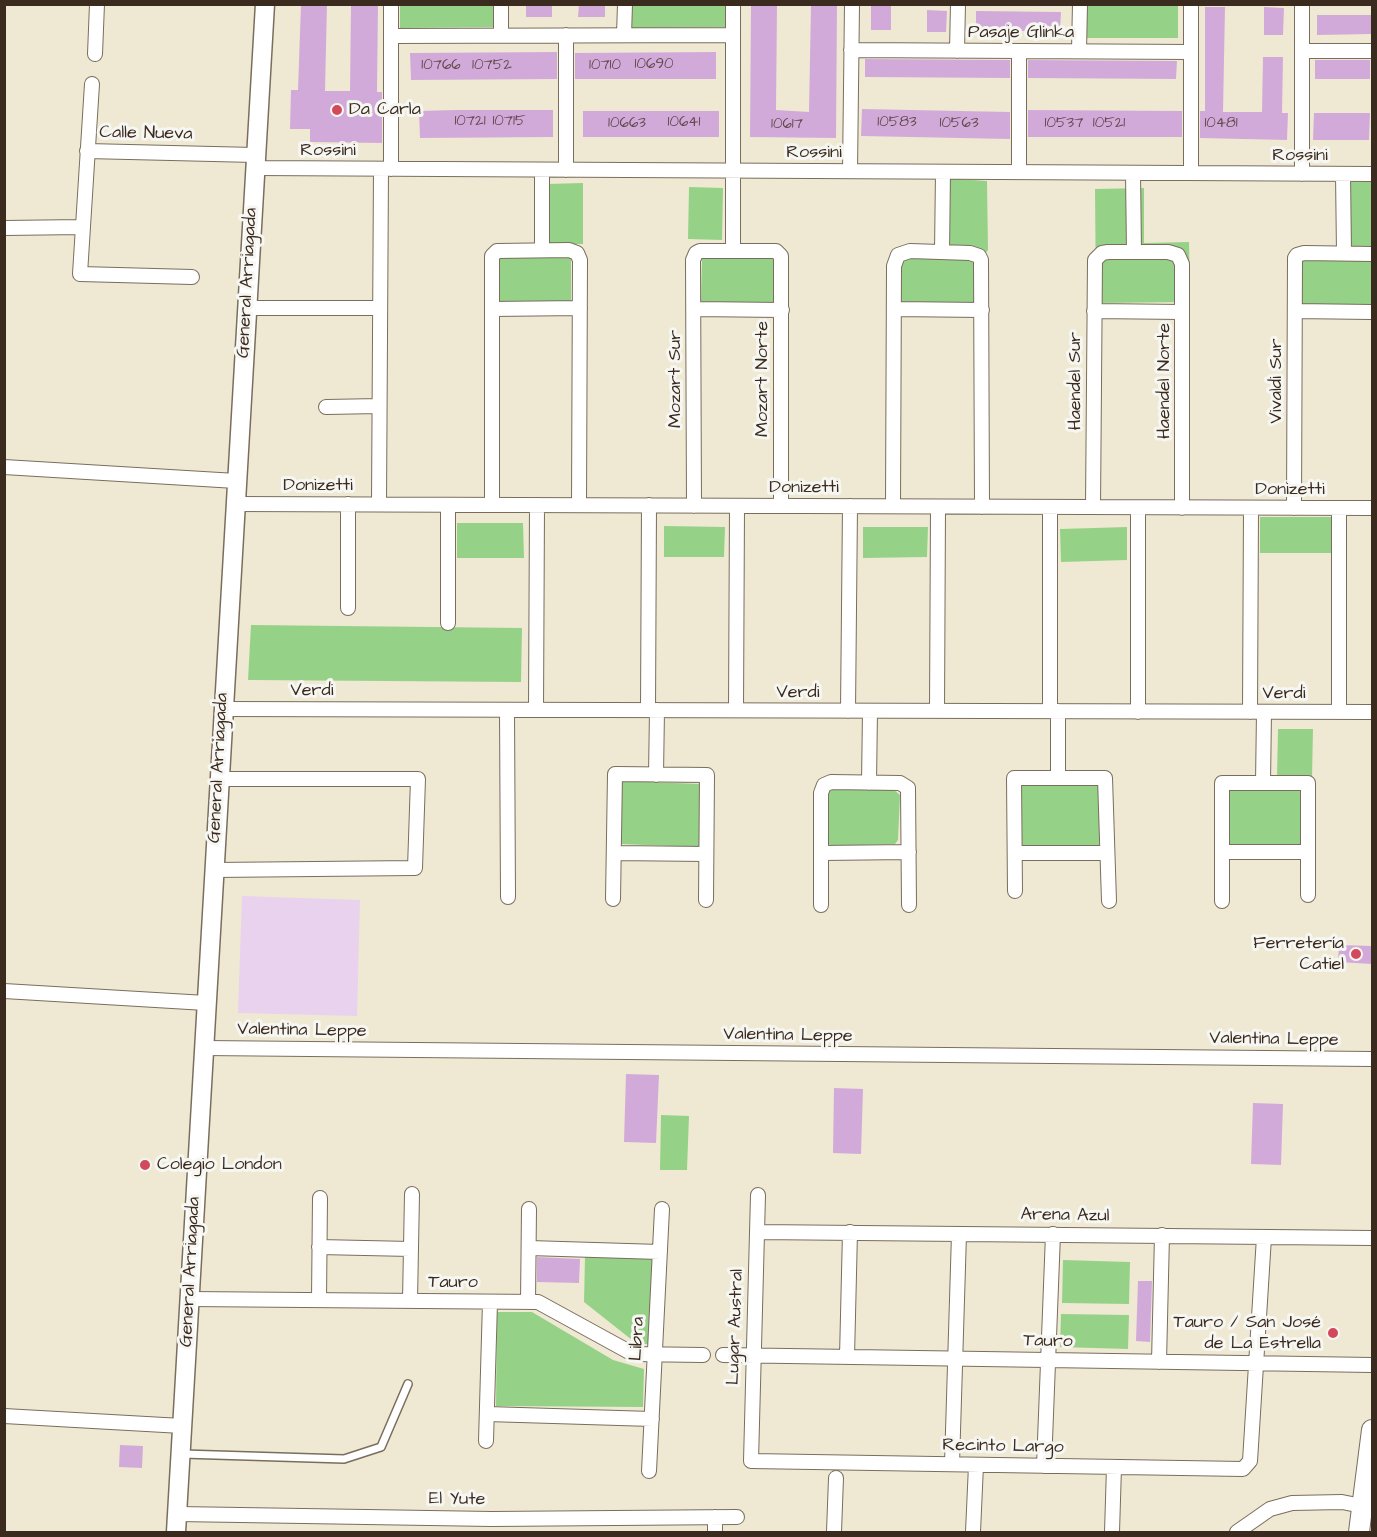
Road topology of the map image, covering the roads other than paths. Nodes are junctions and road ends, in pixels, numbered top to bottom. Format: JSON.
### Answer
{"nodes":[{"id":1,"x":97,"y":4,"type":"edge"},
{"id":2,"x":265,"y":4,"type":"edge"},
{"id":3,"x":391,"y":4,"type":"edge"},
{"id":4,"x":501,"y":4,"type":"edge"},
{"id":5,"x":625,"y":4,"type":"edge"},
{"id":6,"x":733,"y":4,"type":"edge"},
{"id":7,"x":852,"y":4,"type":"edge"},
{"id":8,"x":958,"y":4,"type":"edge"},
{"id":9,"x":1080,"y":4,"type":"edge"},
{"id":10,"x":1191,"y":4,"type":"edge"},
{"id":11,"x":1302,"y":4,"type":"edge"},
{"id":12,"x":733,"y":34,"type":"junction"},
{"id":13,"x":501,"y":35,"type":"junction"},
{"id":14,"x":566,"y":35,"type":"junction"},
{"id":15,"x":624,"y":35,"type":"junction"},
{"id":16,"x":391,"y":36,"type":"junction"},
{"id":17,"x":851,"y":50,"type":"junction"},
{"id":18,"x":957,"y":51,"type":"junction"},
{"id":19,"x":1019,"y":51,"type":"junction"},
{"id":20,"x":1080,"y":51,"type":"junction"},
{"id":21,"x":1302,"y":51,"type":"junction"},
{"id":22,"x":1372,"y":51,"type":"edge"},
{"id":23,"x":1190,"y":52,"type":"junction"},
{"id":24,"x":95,"y":54,"type":"dead end"},
{"id":25,"x":92,"y":84,"type":"dead end"},
{"id":26,"x":87,"y":151,"type":"junction"},
{"id":27,"x":255,"y":162,"type":"junction"},
{"id":28,"x":386,"y":169,"type":"junction"},
{"id":29,"x":542,"y":170,"type":"junction"},
{"id":30,"x":566,"y":170,"type":"junction"},
{"id":31,"x":732,"y":171,"type":"junction"},
{"id":32,"x":850,"y":171,"type":"junction"},
{"id":33,"x":943,"y":172,"type":"junction"},
{"id":34,"x":1019,"y":172,"type":"junction"},
{"id":35,"x":1133,"y":173,"type":"junction"},
{"id":36,"x":1191,"y":173,"type":"junction"},
{"id":37,"x":1302,"y":174,"type":"junction"},
{"id":38,"x":1343,"y":174,"type":"junction"},
{"id":39,"x":1372,"y":174,"type":"edge"},
{"id":40,"x":82,"y":227,"type":"junction"},
{"id":41,"x":4,"y":228,"type":"edge"},
{"id":42,"x":542,"y":250,"type":"junction"},
{"id":43,"x":732,"y":251,"type":"junction"},
{"id":44,"x":942,"y":252,"type":"junction"},
{"id":45,"x":1134,"y":252,"type":"junction"},
{"id":46,"x":1344,"y":253,"type":"junction"},
{"id":47,"x":1372,"y":254,"type":"edge"},
{"id":48,"x":192,"y":277,"type":"dead end"},
{"id":49,"x":246,"y":308,"type":"junction"},
{"id":50,"x":380,"y":308,"type":"junction"},
{"id":51,"x":580,"y":308,"type":"junction"},
{"id":52,"x":492,"y":309,"type":"junction"},
{"id":53,"x":694,"y":309,"type":"junction"},
{"id":54,"x":894,"y":309,"type":"junction"},
{"id":55,"x":782,"y":310,"type":"junction"},
{"id":56,"x":982,"y":310,"type":"junction"},
{"id":57,"x":1094,"y":311,"type":"junction"},
{"id":58,"x":1294,"y":311,"type":"junction"},
{"id":59,"x":1182,"y":312,"type":"junction"},
{"id":60,"x":1372,"y":312,"type":"edge"},
{"id":61,"x":379,"y":406,"type":"junction"},
{"id":62,"x":327,"y":407,"type":"dead end"},
{"id":63,"x":4,"y":467,"type":"edge"},
{"id":64,"x":236,"y":481,"type":"junction"},
{"id":65,"x":234,"y":504,"type":"junction"},
{"id":66,"x":348,"y":504,"type":"junction"},
{"id":67,"x":379,"y":504,"type":"junction"},
{"id":68,"x":448,"y":505,"type":"junction"},
{"id":69,"x":492,"y":505,"type":"junction"},
{"id":70,"x":537,"y":505,"type":"junction"},
{"id":71,"x":579,"y":505,"type":"junction"},
{"id":72,"x":649,"y":506,"type":"junction"},
{"id":73,"x":694,"y":506,"type":"junction"},
{"id":74,"x":737,"y":506,"type":"junction"},
{"id":75,"x":781,"y":506,"type":"junction"},
{"id":76,"x":850,"y":506,"type":"junction"},
{"id":77,"x":893,"y":506,"type":"junction"},
{"id":78,"x":938,"y":507,"type":"junction"},
{"id":79,"x":982,"y":507,"type":"junction"},
{"id":80,"x":1050,"y":507,"type":"junction"},
{"id":81,"x":1093,"y":507,"type":"junction"},
{"id":82,"x":1138,"y":508,"type":"junction"},
{"id":83,"x":1182,"y":508,"type":"junction"},
{"id":84,"x":1251,"y":508,"type":"junction"},
{"id":85,"x":1294,"y":508,"type":"junction"},
{"id":86,"x":1339,"y":508,"type":"junction"},
{"id":87,"x":1372,"y":508,"type":"edge"},
{"id":88,"x":348,"y":608,"type":"dead end"},
{"id":89,"x":448,"y":623,"type":"dead end"},
{"id":90,"x":223,"y":709,"type":"junction"},
{"id":91,"x":507,"y":710,"type":"junction"},
{"id":92,"x":536,"y":710,"type":"junction"},
{"id":93,"x":652,"y":710,"type":"junction"},
{"id":94,"x":736,"y":710,"type":"junction"},
{"id":95,"x":848,"y":711,"type":"junction"},
{"id":96,"x":870,"y":711,"type":"junction"},
{"id":97,"x":937,"y":711,"type":"junction"},
{"id":98,"x":1054,"y":711,"type":"junction"},
{"id":99,"x":1138,"y":712,"type":"junction"},
{"id":100,"x":1257,"y":712,"type":"junction"},
{"id":101,"x":1339,"y":712,"type":"junction"},
{"id":102,"x":1372,"y":712,"type":"edge"},
{"id":103,"x":656,"y":775,"type":"junction"},
{"id":104,"x":1058,"y":778,"type":"junction"},
{"id":105,"x":219,"y":779,"type":"junction"},
{"id":106,"x":869,"y":783,"type":"junction"},
{"id":107,"x":1263,"y":783,"type":"junction"},
{"id":108,"x":909,"y":852,"type":"junction"},
{"id":109,"x":1222,"y":852,"type":"junction"},
{"id":110,"x":1308,"y":852,"type":"junction"},
{"id":111,"x":614,"y":853,"type":"junction"},
{"id":112,"x":821,"y":853,"type":"junction"},
{"id":113,"x":1015,"y":853,"type":"junction"},
{"id":114,"x":706,"y":854,"type":"junction"},
{"id":115,"x":1107,"y":854,"type":"junction"},
{"id":116,"x":214,"y":870,"type":"junction"},
{"id":117,"x":1015,"y":891,"type":"dead end"},
{"id":118,"x":1308,"y":895,"type":"dead end"},
{"id":119,"x":508,"y":897,"type":"dead end"},
{"id":120,"x":613,"y":899,"type":"dead end"},
{"id":121,"x":706,"y":900,"type":"dead end"},
{"id":122,"x":1109,"y":901,"type":"dead end"},
{"id":123,"x":1222,"y":901,"type":"dead end"},
{"id":124,"x":821,"y":905,"type":"dead end"},
{"id":125,"x":909,"y":905,"type":"dead end"},
{"id":126,"x":4,"y":991,"type":"edge"},
{"id":127,"x":206,"y":1003,"type":"junction"},
{"id":128,"x":204,"y":1048,"type":"junction"},
{"id":129,"x":1372,"y":1059,"type":"edge"},
{"id":130,"x":412,"y":1194,"type":"dead end"},
{"id":131,"x":758,"y":1195,"type":"dead end"},
{"id":132,"x":320,"y":1198,"type":"dead end"},
{"id":133,"x":529,"y":1209,"type":"dead end"},
{"id":134,"x":662,"y":1209,"type":"dead end"},
{"id":135,"x":757,"y":1232,"type":"junction"},
{"id":136,"x":850,"y":1232,"type":"junction"},
{"id":137,"x":959,"y":1234,"type":"junction"},
{"id":138,"x":1053,"y":1234,"type":"junction"},
{"id":139,"x":1162,"y":1235,"type":"junction"},
{"id":140,"x":1264,"y":1236,"type":"junction"},
{"id":141,"x":1372,"y":1238,"type":"edge"},
{"id":142,"x":319,"y":1247,"type":"junction"},
{"id":143,"x":529,"y":1248,"type":"junction"},
{"id":144,"x":411,"y":1249,"type":"junction"},
{"id":145,"x":660,"y":1252,"type":"junction"},
{"id":146,"x":189,"y":1299,"type":"junction"},
{"id":147,"x":319,"y":1300,"type":"junction"},
{"id":148,"x":410,"y":1301,"type":"junction"},
{"id":149,"x":490,"y":1302,"type":"junction"},
{"id":150,"x":528,"y":1302,"type":"junction"},
{"id":151,"x":655,"y":1354,"type":"junction"},
{"id":152,"x":703,"y":1355,"type":"dead end"},
{"id":153,"x":723,"y":1355,"type":"dead end"},
{"id":154,"x":753,"y":1356,"type":"junction"},
{"id":155,"x":847,"y":1357,"type":"junction"},
{"id":156,"x":955,"y":1359,"type":"junction"},
{"id":157,"x":1048,"y":1360,"type":"junction"},
{"id":158,"x":1159,"y":1362,"type":"junction"},
{"id":159,"x":1256,"y":1363,"type":"junction"},
{"id":160,"x":1372,"y":1365,"type":"edge"},
{"id":161,"x":408,"y":1384,"type":"dead end"},
{"id":162,"x":487,"y":1414,"type":"junction"},
{"id":163,"x":4,"y":1416,"type":"edge"},
{"id":164,"x":652,"y":1419,"type":"junction"},
{"id":165,"x":182,"y":1426,"type":"junction"},
{"id":166,"x":1372,"y":1430,"type":"edge"},
{"id":167,"x":486,"y":1441,"type":"dead end"},
{"id":168,"x":180,"y":1454,"type":"junction"},
{"id":169,"x":750,"y":1461,"type":"joint"},
{"id":170,"x":952,"y":1464,"type":"junction"},
{"id":171,"x":976,"y":1465,"type":"junction"},
{"id":172,"x":1044,"y":1466,"type":"junction"},
{"id":173,"x":1114,"y":1467,"type":"junction"},
{"id":174,"x":649,"y":1471,"type":"dead end"},
{"id":175,"x":837,"y":1478,"type":"dead end"},
{"id":176,"x":1367,"y":1507,"type":"edge"},
{"id":177,"x":737,"y":1517,"type":"dead end"},
{"id":178,"x":715,"y":1518,"type":"junction"},
{"id":179,"x":176,"y":1523,"type":"edge"},
{"id":180,"x":492,"y":1526,"type":"edge"},
{"id":181,"x":1372,"y":1526,"type":"edge"},
{"id":182,"x":715,"y":1533,"type":"edge"},
{"id":183,"x":834,"y":1533,"type":"edge"},
{"id":184,"x":973,"y":1533,"type":"edge"},
{"id":185,"x":1112,"y":1533,"type":"edge"},
{"id":186,"x":1237,"y":1533,"type":"edge"},
{"id":187,"x":1359,"y":1533,"type":"edge"},
{"id":188,"x":1372,"y":1533,"type":"edge"}],
"edges":[{"from":1,"to":24,"type":"street"},
{"from":2,"to":27,"type":"street","name":"General Arriagada"},
{"from":3,"to":16,"type":"street"},
{"from":4,"to":13,"type":"street"},
{"from":5,"to":15,"type":"street"},
{"from":6,"to":12,"type":"street"},
{"from":7,"to":17,"type":"street"},
{"from":8,"to":18,"type":"street"},
{"from":9,"to":20,"type":"street"},
{"from":10,"to":23,"type":"street"},
{"from":11,"to":21,"type":"street"},
{"from":12,"to":15,"type":"street"},
{"from":12,"to":31,"type":"street"},
{"from":13,"to":14,"type":"street"},
{"from":13,"to":16,"type":"street"},
{"from":14,"to":15,"type":"street"},
{"from":14,"to":30,"type":"street"},
{"from":16,"to":28,"type":"street"},
{"from":17,"to":18,"type":"street","name":"Pasaje Glinka"},
{"from":17,"to":32,"type":"street"},
{"from":18,"to":19,"type":"street","name":"Pasaje Glinka"},
{"from":19,"to":20,"type":"street","name":"Pasaje Glinka"},
{"from":19,"to":34,"type":"street"},
{"from":20,"to":23,"type":"street","name":"Pasaje Glinka"},
{"from":21,"to":22,"type":"street"},
{"from":21,"to":37,"type":"street"},
{"from":23,"to":36,"type":"street"},
{"from":25,"to":26,"type":"street"},
{"from":26,"to":27,"type":"street","name":"Calle Nueva"},
{"from":26,"to":40,"type":"street","name":"Calle Nueva"},
{"from":27,"to":28,"type":"street","name":"Rossini"},
{"from":27,"to":49,"type":"street","name":"General Arriagada"},
{"from":28,"to":29,"type":"street","name":"Rossini"},
{"from":28,"to":50,"type":"street"},
{"from":29,"to":30,"type":"street","name":"Rossini"},
{"from":29,"to":42,"type":"street"},
{"from":30,"to":31,"type":"street","name":"Rossini"},
{"from":31,"to":32,"type":"street","name":"Rossini"},
{"from":31,"to":43,"type":"street"},
{"from":32,"to":33,"type":"street","name":"Rossini"},
{"from":33,"to":34,"type":"street","name":"Rossini"},
{"from":33,"to":44,"type":"street"},
{"from":34,"to":35,"type":"street","name":"Rossini"},
{"from":35,"to":36,"type":"street","name":"Rossini"},
{"from":35,"to":45,"type":"street"},
{"from":36,"to":37,"type":"street","name":"Rossini"},
{"from":37,"to":38,"type":"street","name":"Rossini"},
{"from":38,"to":39,"type":"street","name":"Rossini"},
{"from":38,"to":46,"type":"street"},
{"from":40,"to":41,"type":"street"},
{"from":40,"to":48,"type":"street","name":"Calle Nueva"},
{"from":42,"to":51,"type":"street"},
{"from":42,"to":52,"type":"street"},
{"from":43,"to":53,"type":"street","name":"Mozart Sur"},
{"from":43,"to":55,"type":"street","name":"Mozart Norte"},
{"from":44,"to":54,"type":"street"},
{"from":44,"to":56,"type":"street"},
{"from":45,"to":57,"type":"street","name":"Haendel Sur"},
{"from":45,"to":59,"type":"street","name":"Haendel Norte"},
{"from":46,"to":47,"type":"street"},
{"from":46,"to":58,"type":"street","name":"Vivaldi Sur"},
{"from":49,"to":50,"type":"street"},
{"from":49,"to":64,"type":"street","name":"General Arriagada"},
{"from":50,"to":61,"type":"street"},
{"from":51,"to":52,"type":"street"},
{"from":51,"to":71,"type":"street"},
{"from":52,"to":69,"type":"street"},
{"from":53,"to":55,"type":"street"},
{"from":53,"to":73,"type":"street","name":"Mozart Sur"},
{"from":54,"to":56,"type":"street"},
{"from":54,"to":77,"type":"street"},
{"from":55,"to":75,"type":"street","name":"Mozart Norte"},
{"from":56,"to":79,"type":"street"},
{"from":57,"to":59,"type":"street"},
{"from":57,"to":81,"type":"street","name":"Haendel Sur"},
{"from":58,"to":60,"type":"street"},
{"from":58,"to":85,"type":"street","name":"Vivaldi Sur"},
{"from":59,"to":83,"type":"street","name":"Haendel Norte"},
{"from":61,"to":62,"type":"street"},
{"from":61,"to":67,"type":"street"},
{"from":63,"to":64,"type":"street"},
{"from":64,"to":65,"type":"street","name":"General Arriagada"},
{"from":65,"to":66,"type":"street","name":"Donizetti"},
{"from":65,"to":90,"type":"street","name":"General Arriagada"},
{"from":66,"to":67,"type":"street","name":"Donizetti"},
{"from":66,"to":88,"type":"street"},
{"from":67,"to":68,"type":"street","name":"Donizetti"},
{"from":68,"to":69,"type":"street","name":"Donizetti"},
{"from":68,"to":89,"type":"street"},
{"from":69,"to":70,"type":"street","name":"Donizetti"},
{"from":70,"to":71,"type":"street","name":"Donizetti"},
{"from":70,"to":92,"type":"street"},
{"from":71,"to":72,"type":"street","name":"Donizetti"},
{"from":72,"to":73,"type":"street","name":"Donizetti"},
{"from":72,"to":93,"type":"street"},
{"from":73,"to":74,"type":"street","name":"Donizetti"},
{"from":74,"to":75,"type":"street","name":"Donizetti"},
{"from":74,"to":94,"type":"street"},
{"from":75,"to":76,"type":"street","name":"Donizetti"},
{"from":76,"to":77,"type":"street","name":"Donizetti"},
{"from":76,"to":95,"type":"street"},
{"from":77,"to":78,"type":"street","name":"Donizetti"},
{"from":78,"to":79,"type":"street","name":"Donizetti"},
{"from":78,"to":97,"type":"street"},
{"from":79,"to":80,"type":"street","name":"Donizetti"},
{"from":80,"to":81,"type":"street","name":"Donizetti"},
{"from":80,"to":98,"type":"street"},
{"from":81,"to":82,"type":"street","name":"Donizetti"},
{"from":82,"to":83,"type":"street","name":"Donizetti"},
{"from":82,"to":99,"type":"street"},
{"from":83,"to":84,"type":"street","name":"Donizetti"},
{"from":84,"to":85,"type":"street","name":"Donizetti"},
{"from":84,"to":100,"type":"street"},
{"from":85,"to":86,"type":"street","name":"Donizetti"},
{"from":86,"to":87,"type":"street","name":"Donizetti"},
{"from":86,"to":101,"type":"street"},
{"from":90,"to":91,"type":"street","name":"Verdi"},
{"from":90,"to":105,"type":"street","name":"General Arriagada"},
{"from":91,"to":92,"type":"street","name":"Verdi"},
{"from":91,"to":119,"type":"street"},
{"from":92,"to":93,"type":"street","name":"Verdi"},
{"from":93,"to":94,"type":"street","name":"Verdi"},
{"from":93,"to":103,"type":"street"},
{"from":94,"to":95,"type":"street","name":"Verdi"},
{"from":95,"to":96,"type":"street","name":"Verdi"},
{"from":96,"to":97,"type":"street","name":"Verdi"},
{"from":96,"to":106,"type":"street"},
{"from":97,"to":98,"type":"street","name":"Verdi"},
{"from":98,"to":99,"type":"street","name":"Verdi"},
{"from":98,"to":104,"type":"street"},
{"from":99,"to":100,"type":"street","name":"Verdi"},
{"from":100,"to":101,"type":"street","name":"Verdi"},
{"from":100,"to":107,"type":"street"},
{"from":101,"to":102,"type":"street","name":"Verdi"},
{"from":103,"to":111,"type":"street"},
{"from":103,"to":114,"type":"street"},
{"from":104,"to":113,"type":"street"},
{"from":104,"to":115,"type":"street"},
{"from":105,"to":116,"type":"street","name":"General Arriagada"},
{"from":105,"to":116,"type":"street"},
{"from":106,"to":108,"type":"street"},
{"from":106,"to":112,"type":"street"},
{"from":107,"to":109,"type":"street"},
{"from":107,"to":110,"type":"street"},
{"from":108,"to":112,"type":"street"},
{"from":108,"to":125,"type":"street"},
{"from":109,"to":110,"type":"street"},
{"from":109,"to":123,"type":"street"},
{"from":110,"to":118,"type":"street"},
{"from":111,"to":114,"type":"street"},
{"from":111,"to":120,"type":"street"},
{"from":112,"to":124,"type":"street"},
{"from":113,"to":115,"type":"street"},
{"from":113,"to":117,"type":"street"},
{"from":114,"to":121,"type":"street"},
{"from":115,"to":122,"type":"street"},
{"from":116,"to":127,"type":"street","name":"General Arriagada"},
{"from":126,"to":127,"type":"street"},
{"from":127,"to":128,"type":"street","name":"General Arriagada"},
{"from":128,"to":129,"type":"street","name":"Valentina Leppe"},
{"from":128,"to":146,"type":"street","name":"General Arriagada"},
{"from":130,"to":144,"type":"street"},
{"from":131,"to":135,"type":"street","name":"Lugar Austral"},
{"from":132,"to":142,"type":"street"},
{"from":133,"to":143,"type":"street"},
{"from":134,"to":145,"type":"street","name":"Libra"},
{"from":135,"to":136,"type":"street","name":"Arena Azul"},
{"from":135,"to":154,"type":"street","name":"Lugar Austral"},
{"from":136,"to":137,"type":"street","name":"Arena Azul"},
{"from":136,"to":155,"type":"street"},
{"from":137,"to":138,"type":"street","name":"Arena Azul"},
{"from":137,"to":156,"type":"street"},
{"from":138,"to":139,"type":"street","name":"Arena Azul"},
{"from":138,"to":157,"type":"street"},
{"from":139,"to":140,"type":"street","name":"Arena Azul"},
{"from":139,"to":158,"type":"street"},
{"from":140,"to":141,"type":"street","name":"Arena Azul"},
{"from":140,"to":159,"type":"street"},
{"from":142,"to":144,"type":"street"},
{"from":142,"to":147,"type":"street"},
{"from":143,"to":145,"type":"street"},
{"from":143,"to":150,"type":"street"},
{"from":144,"to":148,"type":"street"},
{"from":145,"to":151,"type":"street","name":"Libra"},
{"from":146,"to":147,"type":"street","name":"Tauro"},
{"from":146,"to":165,"type":"street","name":"General Arriagada"},
{"from":147,"to":148,"type":"street","name":"Tauro"},
{"from":148,"to":149,"type":"street","name":"Tauro"},
{"from":149,"to":150,"type":"street","name":"Tauro"},
{"from":149,"to":162,"type":"street"},
{"from":150,"to":151,"type":"street","name":"Tauro"},
{"from":151,"to":152,"type":"street","name":"Tauro"},
{"from":151,"to":164,"type":"street","name":"Libra"},
{"from":153,"to":154,"type":"street","name":"Tauro"},
{"from":154,"to":155,"type":"street","name":"Tauro"},
{"from":154,"to":169,"type":"street","name":"Lugar Austral"},
{"from":155,"to":156,"type":"street","name":"Tauro"},
{"from":156,"to":157,"type":"street","name":"Tauro"},
{"from":156,"to":170,"type":"street"},
{"from":157,"to":158,"type":"street","name":"Tauro"},
{"from":157,"to":172,"type":"street"},
{"from":158,"to":159,"type":"street","name":"Tauro"},
{"from":159,"to":160,"type":"street","name":"Tauro"},
{"from":159,"to":173,"type":"street","name":"Recinto Largo"},
{"from":161,"to":168,"type":"lane"},
{"from":162,"to":164,"type":"street"},
{"from":162,"to":167,"type":"street"},
{"from":163,"to":165,"type":"street"},
{"from":164,"to":174,"type":"street","name":"Libra"},
{"from":165,"to":168,"type":"street","name":"General Arriagada"},
{"from":166,"to":176,"type":"main road"},
{"from":168,"to":179,"type":"street","name":"General Arriagada"},
{"from":169,"to":170,"type":"street","name":"Recinto Largo"},
{"from":170,"to":171,"type":"street","name":"Recinto Largo"},
{"from":171,"to":172,"type":"street","name":"Recinto Largo"},
{"from":171,"to":184,"type":"street"},
{"from":172,"to":173,"type":"street","name":"Recinto Largo"},
{"from":173,"to":185,"type":"street"},
{"from":175,"to":183,"type":"street"},
{"from":176,"to":186,"type":"street"},
{"from":176,"to":187,"type":"main road"},
{"from":177,"to":178,"type":"street","name":"El Yute"},
{"from":178,"to":180,"type":"street","name":"El Yute"},
{"from":178,"to":182,"type":"street"},
{"from":179,"to":180,"type":"street","name":"El Yute"},
{"from":181,"to":188,"type":"main road"}]}
